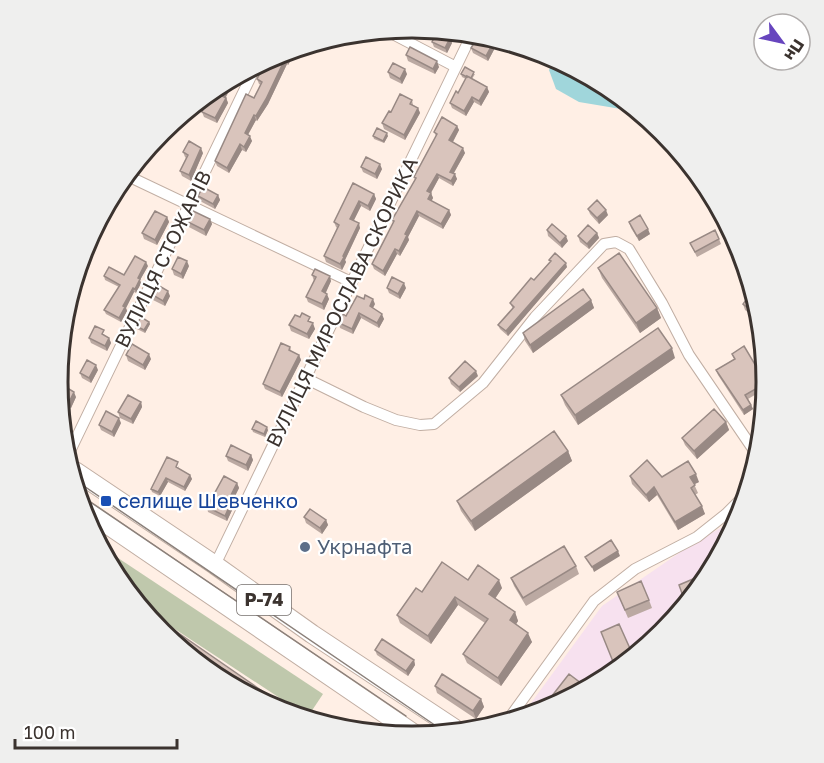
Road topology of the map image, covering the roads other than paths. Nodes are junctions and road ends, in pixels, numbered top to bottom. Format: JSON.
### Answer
{"nodes":[{"id":1,"x":400,"y":38,"type":"edge"},
{"id":2,"x":468,"y":42,"type":"edge"},
{"id":3,"x":456,"y":67,"type":"junction"},
{"id":4,"x":250,"y":78,"type":"edge"},
{"id":5,"x":134,"y":179,"type":"edge"},
{"id":6,"x":190,"y":205,"type":"junction"},
{"id":7,"x":351,"y":282,"type":"junction"},
{"id":8,"x":305,"y":378,"type":"junction"},
{"id":9,"x":74,"y":443,"type":"edge"},
{"id":10,"x":750,"y":444,"type":"edge"},
{"id":11,"x":81,"y":475,"type":"edge"},
{"id":12,"x":732,"y":508,"type":"edge"},
{"id":13,"x":96,"y":517,"type":"edge"},
{"id":14,"x":215,"y":565,"type":"junction"},
{"id":15,"x":516,"y":709,"type":"edge"},
{"id":16,"x":448,"y":724,"type":"edge"},
{"id":17,"x":402,"y":726,"type":"edge"}],
"edges":[{"from":1,"to":3,"type":"street"},
{"from":2,"to":3,"type":"street","name":"ВУЛИЦЯ МИРОСЛАВА СКОРИКА"},
{"from":3,"to":7,"type":"street","name":"ВУЛИЦЯ МИРОСЛАВА СКОРИКА"},
{"from":4,"to":6,"type":"street","name":"ВУЛИЦЯ СТОЖАРІВ"},
{"from":5,"to":6,"type":"street"},
{"from":6,"to":7,"type":"street"},
{"from":6,"to":9,"type":"street","name":"ВУЛИЦЯ СТОЖАРІВ"},
{"from":7,"to":8,"type":"street","name":"ВУЛИЦЯ МИРОСЛАВА СКОРИКА"},
{"from":8,"to":10,"type":"street"},
{"from":8,"to":14,"type":"street","name":"ВУЛИЦЯ МИРОСЛАВА СКОРИКА"},
{"from":11,"to":14,"type":"main road","number":"Р-74"},
{"from":12,"to":15,"type":"street"},
{"from":13,"to":17,"type":"main road","number":"Р-74"},
{"from":14,"to":16,"type":"main road","number":"Р-74"}]}
